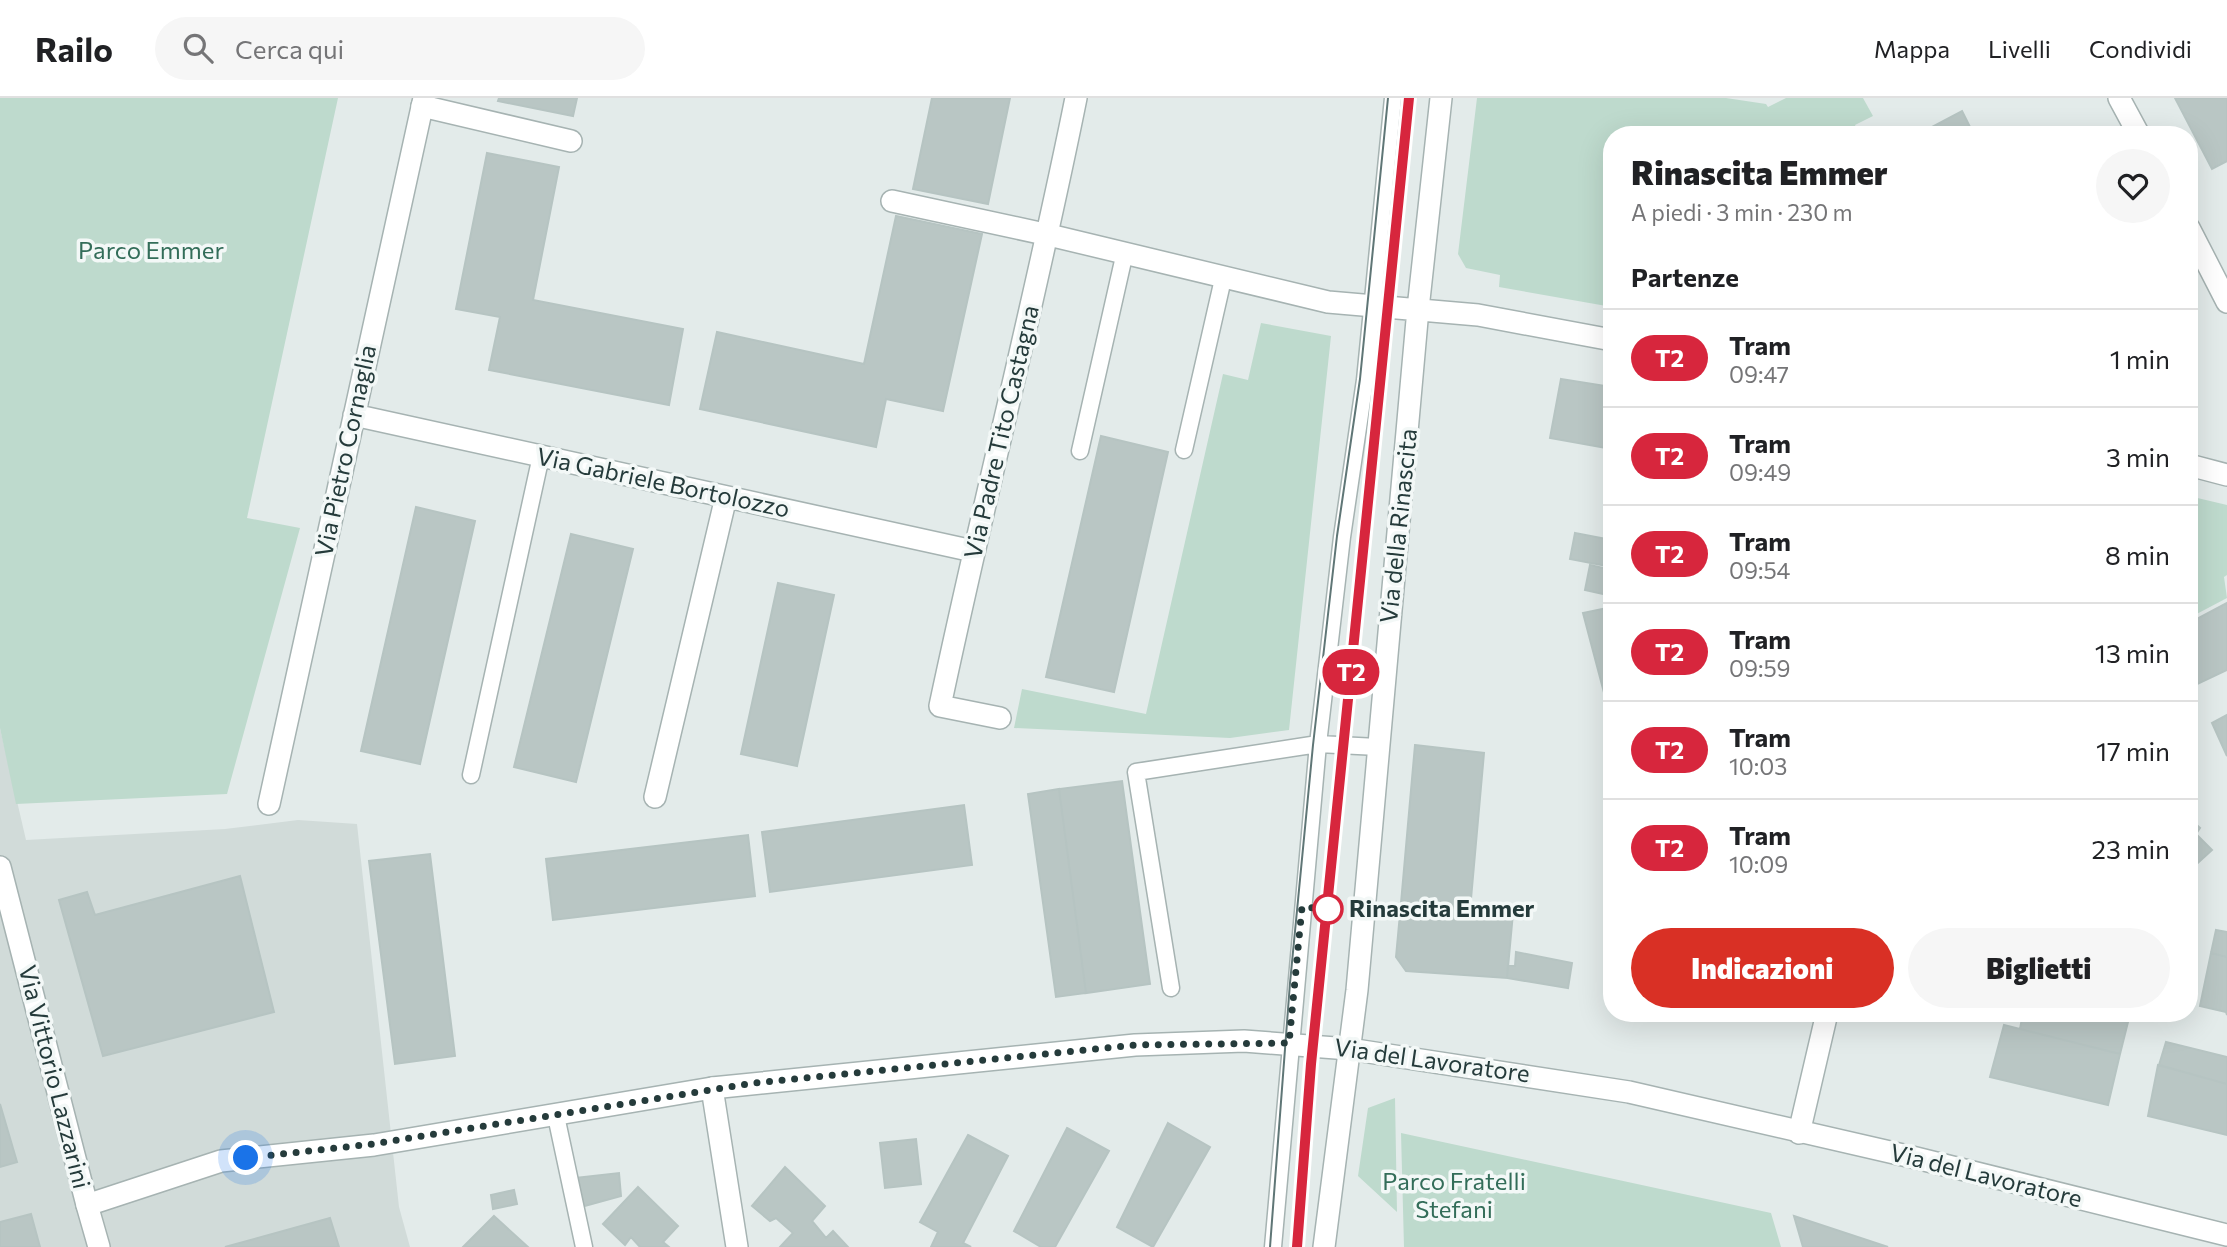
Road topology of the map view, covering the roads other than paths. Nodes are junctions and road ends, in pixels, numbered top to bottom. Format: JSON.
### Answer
{"nodes":[{"id":1,"x":1076,"y":98,"type":"edge"},
{"id":2,"x":1393,"y":98,"type":"edge"},
{"id":3,"x":1441,"y":98,"type":"edge"},
{"id":4,"x":2119,"y":98,"type":"edge"},
{"id":5,"x":423,"y":102,"type":"edge"},
{"id":6,"x":2133,"y":126,"type":"edge"},
{"id":7,"x":571,"y":141,"type":"dead end"},
{"id":8,"x":892,"y":201,"type":"dead end"},
{"id":9,"x":1049,"y":235,"type":"junction"},
{"id":10,"x":2198,"y":246,"type":"edge"},
{"id":11,"x":1125,"y":252,"type":"junction"},
{"id":12,"x":1223,"y":279,"type":"junction"},
{"id":13,"x":2227,"y":302,"type":"edge"},
{"id":14,"x":1371,"y":305,"type":"junction"},
{"id":15,"x":1418,"y":309,"type":"junction"},
{"id":16,"x":1603,"y":338,"type":"edge"},
{"id":17,"x":354,"y":415,"type":"junction"},
{"id":18,"x":1184,"y":450,"type":"dead end"},
{"id":19,"x":1080,"y":451,"type":"dead end"},
{"id":20,"x":541,"y":456,"type":"junction"},
{"id":21,"x":2198,"y":467,"type":"edge"},
{"id":22,"x":2227,"y":475,"type":"edge"},
{"id":23,"x":726,"y":497,"type":"junction"},
{"id":24,"x":973,"y":551,"type":"junction"},
{"id":25,"x":1000,"y":718,"type":"dead end"},
{"id":26,"x":1318,"y":744,"type":"junction"},
{"id":27,"x":1378,"y":747,"type":"junction"},
{"id":28,"x":471,"y":775,"type":"dead end"},
{"id":29,"x":655,"y":797,"type":"dead end"},
{"id":30,"x":269,"y":804,"type":"dead end"},
{"id":31,"x":0,"y":867,"type":"edge"},
{"id":32,"x":1171,"y":988,"type":"dead end"},
{"id":33,"x":1825,"y":1022,"type":"edge"},
{"id":34,"x":1289,"y":1043,"type":"junction"},
{"id":35,"x":1349,"y":1049,"type":"junction"},
{"id":36,"x":712,"y":1088,"type":"junction"},
{"id":37,"x":556,"y":1116,"type":"junction"},
{"id":38,"x":1799,"y":1133,"type":"junction"},
{"id":39,"x":87,"y":1205,"type":"junction"},
{"id":40,"x":2227,"y":1235,"type":"edge"},
{"id":41,"x":99,"y":1247,"type":"edge"},
{"id":42,"x":584,"y":1247,"type":"edge"},
{"id":43,"x":737,"y":1247,"type":"edge"},
{"id":44,"x":1273,"y":1247,"type":"edge"},
{"id":45,"x":1324,"y":1247,"type":"edge"}],
"edges":[{"from":1,"to":9,"type":"street","name":"Via Padre Tito Castagna"},
{"from":2,"to":14,"type":"lane","name":"Via della Rinascita"},
{"from":3,"to":15,"type":"street","name":"Via della Rinascita"},
{"from":4,"to":6,"type":"street"},
{"from":5,"to":7,"type":"street"},
{"from":5,"to":17,"type":"street","name":"Via Pietro Cornaglia"},
{"from":8,"to":9,"type":"street"},
{"from":9,"to":11,"type":"street"},
{"from":9,"to":24,"type":"street","name":"Via Padre Tito Castagna"},
{"from":10,"to":13,"type":"street"},
{"from":11,"to":12,"type":"street"},
{"from":11,"to":19,"type":"lane"},
{"from":12,"to":14,"type":"street"},
{"from":12,"to":18,"type":"lane"},
{"from":14,"to":15,"type":"street"},
{"from":14,"to":26,"type":"lane","name":"Via della Rinascita"},
{"from":15,"to":16,"type":"street"},
{"from":15,"to":27,"type":"street","name":"Via della Rinascita"},
{"from":17,"to":20,"type":"street","name":"Via Gabriele Bortolozzo"},
{"from":17,"to":30,"type":"street","name":"Via Pietro Cornaglia"},
{"from":20,"to":23,"type":"street","name":"Via Gabriele Bortolozzo"},
{"from":20,"to":28,"type":"lane"},
{"from":21,"to":22,"type":"street"},
{"from":23,"to":24,"type":"street","name":"Via Gabriele Bortolozzo"},
{"from":23,"to":29,"type":"street"},
{"from":24,"to":25,"type":"street","name":"Via Padre Tito Castagna"},
{"from":26,"to":27,"type":"lane"},
{"from":26,"to":32,"type":"lane"},
{"from":26,"to":34,"type":"lane","name":"Via della Rinascita"},
{"from":27,"to":35,"type":"street","name":"Via della Rinascita"},
{"from":31,"to":39,"type":"street","name":"Via Vittorio Lazzarini"},
{"from":33,"to":38,"type":"street"},
{"from":34,"to":35,"type":"street","name":"Via del Lavoratore"},
{"from":34,"to":36,"type":"street","name":"Via del Lavoratore"},
{"from":34,"to":44,"type":"lane","name":"Via della Rinascita"},
{"from":35,"to":38,"type":"street","name":"Via del Lavoratore"},
{"from":35,"to":45,"type":"street","name":"Via della Rinascita"},
{"from":36,"to":37,"type":"street","name":"Via del Lavoratore"},
{"from":36,"to":43,"type":"street"},
{"from":37,"to":39,"type":"street","name":"Via del Lavoratore"},
{"from":37,"to":42,"type":"lane"},
{"from":38,"to":40,"type":"street","name":"Via del Lavoratore"},
{"from":39,"to":41,"type":"street","name":"Via Vittorio Lazzarini"}]}
